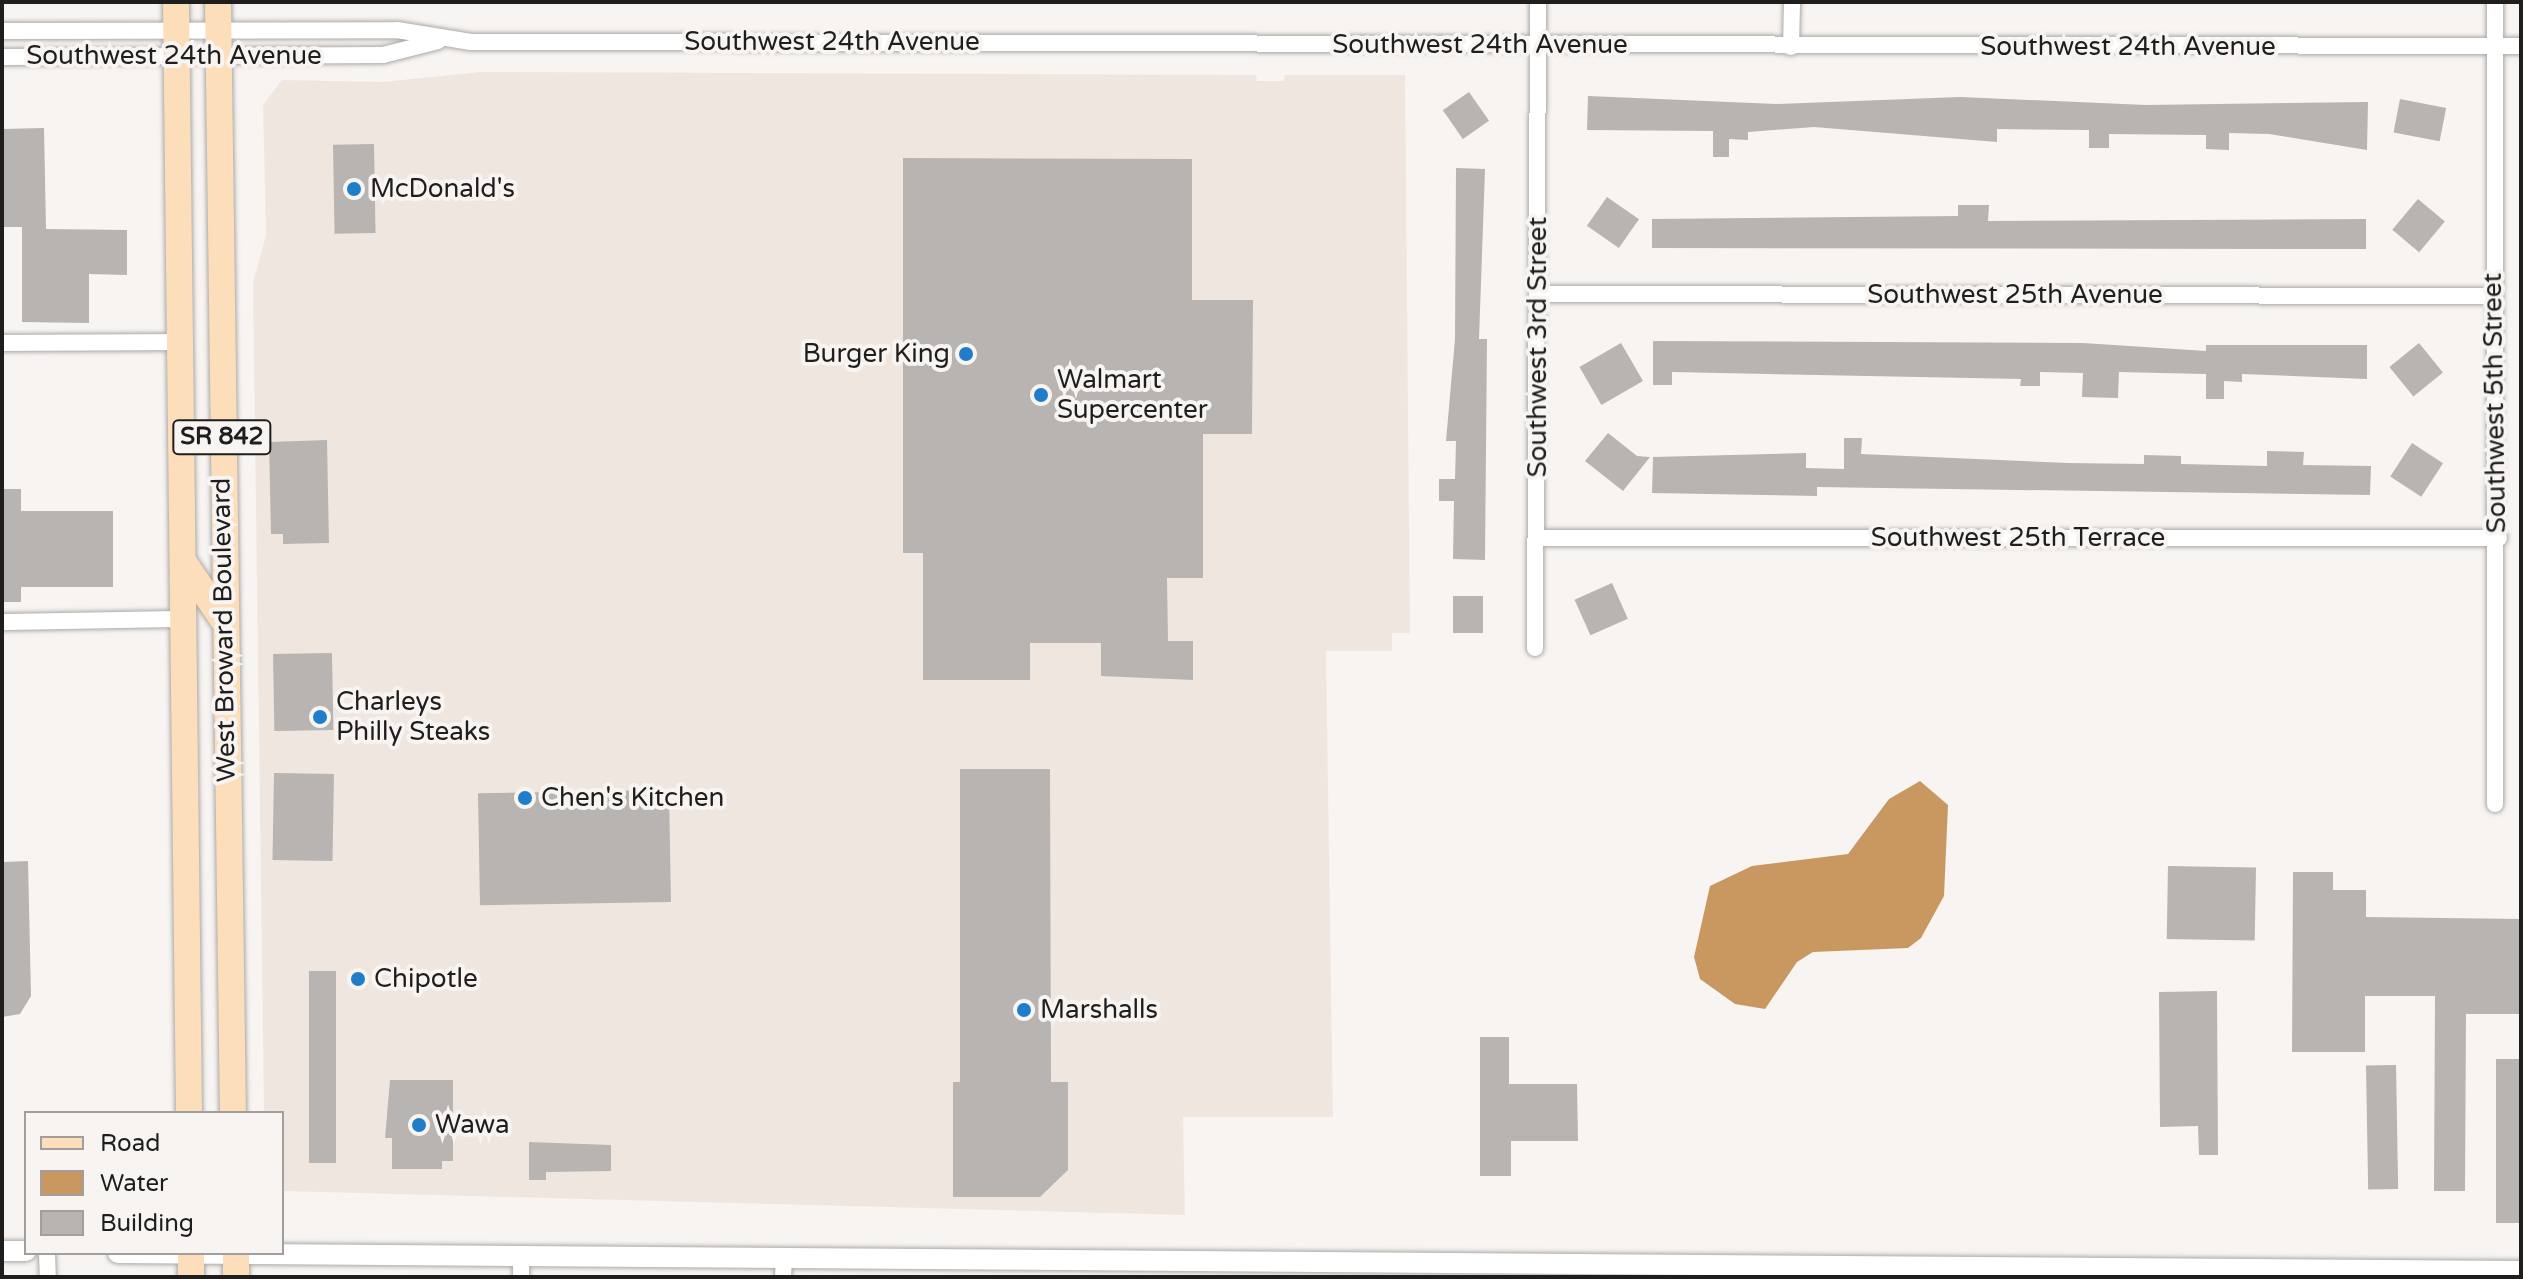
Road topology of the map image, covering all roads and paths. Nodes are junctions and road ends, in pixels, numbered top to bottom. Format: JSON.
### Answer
{"nodes":[{"id":1,"x":176,"y":2,"type":"edge"},
{"id":2,"x":1538,"y":2,"type":"edge"},
{"id":3,"x":1792,"y":2,"type":"edge"},
{"id":4,"x":2495,"y":2,"type":"edge"},
{"id":5,"x":218,"y":15,"type":"edge"},
{"id":6,"x":176,"y":29,"type":"junction"},
{"id":7,"x":2,"y":31,"type":"edge"},
{"id":8,"x":440,"y":41,"type":"junction"},
{"id":9,"x":1538,"y":45,"type":"junction"},
{"id":10,"x":2494,"y":46,"type":"junction"},
{"id":11,"x":2521,"y":46,"type":"edge"},
{"id":12,"x":1791,"y":47,"type":"junction"},
{"id":13,"x":176,"y":56,"type":"junction"},
{"id":14,"x":218,"y":56,"type":"junction"},
{"id":15,"x":2,"y":57,"type":"edge"},
{"id":16,"x":1538,"y":294,"type":"junction"},
{"id":17,"x":2492,"y":296,"type":"junction"},
{"id":18,"x":177,"y":342,"type":"junction"},
{"id":19,"x":2,"y":343,"type":"edge"},
{"id":20,"x":1537,"y":538,"type":"junction"},
{"id":21,"x":2499,"y":538,"type":"junction"},
{"id":22,"x":181,"y":556,"type":"junction"},
{"id":23,"x":182,"y":619,"type":"junction"},
{"id":24,"x":223,"y":620,"type":"junction"},
{"id":25,"x":2,"y":622,"type":"edge"},
{"id":26,"x":1535,"y":648,"type":"dead end"},
{"id":27,"x":2495,"y":804,"type":"dead end"},
{"id":28,"x":189,"y":1111,"type":"edge"},
{"id":29,"x":233,"y":1111,"type":"edge"},
{"id":30,"x":2,"y":1251,"type":"edge"},
{"id":31,"x":24,"y":1251,"type":"edge"},
{"id":32,"x":521,"y":1254,"type":"junction"},
{"id":33,"x":47,"y":1255,"type":"edge"},
{"id":34,"x":134,"y":1255,"type":"edge"},
{"id":35,"x":191,"y":1262,"type":"edge"},
{"id":36,"x":236,"y":1263,"type":"edge"},
{"id":37,"x":784,"y":1267,"type":"edge"},
{"id":38,"x":1194,"y":1269,"type":"edge"},
{"id":39,"x":2521,"y":1271,"type":"edge"},
{"id":40,"x":1871,"y":1274,"type":"edge"},
{"id":41,"x":2137,"y":1274,"type":"edge"},
{"id":42,"x":48,"y":1277,"type":"edge"},
{"id":43,"x":521,"y":1277,"type":"edge"}],
"edges":[{"from":1,"to":6,"type":"main road","name":"West Broward Boulevard","number":"SR 842"},
{"from":2,"to":9,"type":"street","name":"Southwest 3rd Street"},
{"from":3,"to":12,"type":"street"},
{"from":4,"to":10,"type":"street","name":"Southwest 5th Street"},
{"from":5,"to":6,"type":"street","name":"Southwest 24th Avenue"},
{"from":5,"to":8,"type":"street","name":"Southwest 24th Avenue"},
{"from":5,"to":14,"type":"main road","name":"West Broward Boulevard","number":"SR 842"},
{"from":6,"to":7,"type":"street","name":"Southwest 24th Avenue"},
{"from":6,"to":13,"type":"main road","name":"West Broward Boulevard","number":"SR 842"},
{"from":8,"to":9,"type":"street","name":"Southwest 24th Avenue"},
{"from":8,"to":14,"type":"street","name":"Southwest 24th Avenue"},
{"from":9,"to":12,"type":"street","name":"Southwest 24th Avenue"},
{"from":9,"to":16,"type":"street","name":"Southwest 3rd Street"},
{"from":10,"to":11,"type":"street","name":"Southwest 24th Avenue"},
{"from":10,"to":12,"type":"street","name":"Southwest 24th Avenue"},
{"from":10,"to":17,"type":"street","name":"Southwest 5th Street"},
{"from":13,"to":14,"type":"street","name":"Southwest 24th Avenue"},
{"from":13,"to":15,"type":"street","name":"Southwest 24th Avenue"},
{"from":13,"to":18,"type":"main road","name":"West Broward Boulevard","number":"SR 842"},
{"from":14,"to":24,"type":"main road","name":"West Broward Boulevard","number":"SR 842"},
{"from":16,"to":17,"type":"street","name":"Southwest 25th Avenue"},
{"from":16,"to":20,"type":"street","name":"Southwest 3rd Street"},
{"from":17,"to":21,"type":"street","name":"Southwest 5th Street"},
{"from":18,"to":19,"type":"street"},
{"from":18,"to":22,"type":"main road","name":"West Broward Boulevard","number":"SR 842"},
{"from":20,"to":21,"type":"street","name":"Southwest 25th Terrace"},
{"from":20,"to":26,"type":"street","name":"Southwest 3rd Street"},
{"from":21,"to":27,"type":"street","name":"Southwest 5th Street"},
{"from":22,"to":23,"type":"main road","name":"West Broward Boulevard","number":"SR 842"},
{"from":22,"to":24,"type":"main road"},
{"from":23,"to":25,"type":"street"},
{"from":23,"to":28,"type":"main road","name":"West Broward Boulevard","number":"SR 842"},
{"from":24,"to":29,"type":"main road","name":"West Broward Boulevard","number":"SR 842"},
{"from":30,"to":31,"type":"street"},
{"from":32,"to":36,"type":"street"},
{"from":32,"to":37,"type":"street"},
{"from":32,"to":43,"type":"street"},
{"from":33,"to":42,"type":"street"},
{"from":34,"to":35,"type":"street"},
{"from":35,"to":36,"type":"street"},
{"from":37,"to":38,"type":"street"},
{"from":38,"to":40,"type":"street"},
{"from":39,"to":41,"type":"street"},
{"from":40,"to":41,"type":"street"}]}
